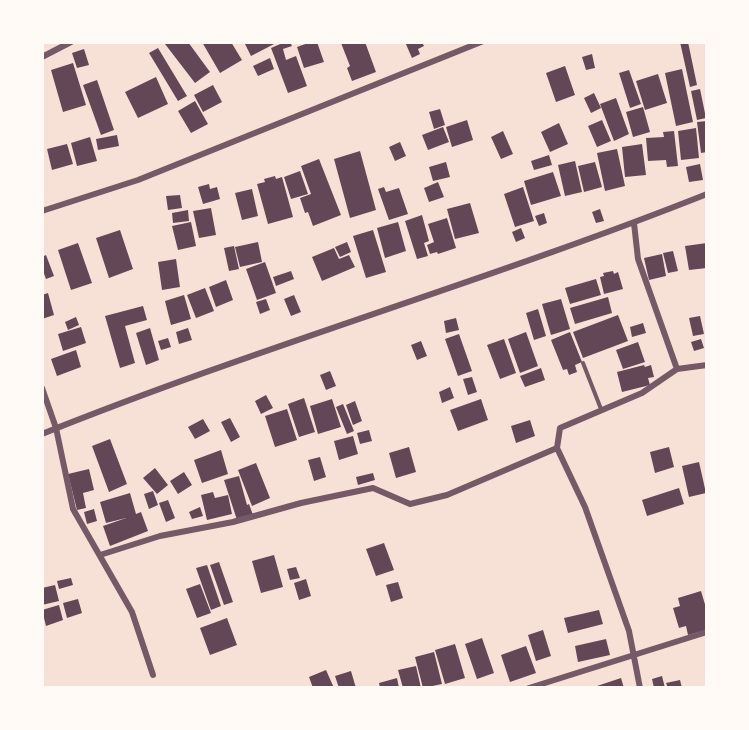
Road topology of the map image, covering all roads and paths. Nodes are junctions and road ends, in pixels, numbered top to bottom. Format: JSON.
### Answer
{"nodes":[{"id":1,"x":71,"y":42,"type":"edge"},
{"id":2,"x":481,"y":42,"type":"edge"},
{"id":3,"x":42,"y":57,"type":"edge"},
{"id":4,"x":707,"y":194,"type":"edge"},
{"id":5,"x":42,"y":211,"type":"edge"},
{"id":6,"x":634,"y":223,"type":"junction"},
{"id":7,"x":583,"y":363,"type":"dead end"},
{"id":8,"x":707,"y":365,"type":"edge"},
{"id":9,"x":677,"y":369,"type":"junction"},
{"id":10,"x":42,"y":388,"type":"edge"},
{"id":11,"x":601,"y":409,"type":"junction"},
{"id":12,"x":56,"y":428,"type":"junction"},
{"id":13,"x":42,"y":434,"type":"edge"},
{"id":14,"x":556,"y":448,"type":"junction"},
{"id":15,"x":100,"y":555,"type":"junction"},
{"id":16,"x":707,"y":632,"type":"edge"},
{"id":17,"x":633,"y":654,"type":"junction"},
{"id":18,"x":153,"y":675,"type":"dead end"},
{"id":19,"x":530,"y":688,"type":"edge"},
{"id":20,"x":640,"y":688,"type":"edge"}],
"edges":[{"from":1,"to":3,"type":"street"},
{"from":2,"to":5,"type":"street"},
{"from":4,"to":6,"type":"street"},
{"from":6,"to":9,"type":"street"},
{"from":6,"to":12,"type":"street"},
{"from":7,"to":11,"type":"lane"},
{"from":8,"to":9,"type":"street"},
{"from":9,"to":11,"type":"street"},
{"from":10,"to":12,"type":"street"},
{"from":11,"to":14,"type":"street"},
{"from":12,"to":13,"type":"street"},
{"from":12,"to":15,"type":"street"},
{"from":14,"to":15,"type":"street"},
{"from":14,"to":17,"type":"street"},
{"from":15,"to":18,"type":"street"},
{"from":16,"to":17,"type":"street"},
{"from":17,"to":19,"type":"street"},
{"from":17,"to":20,"type":"street"}]}
